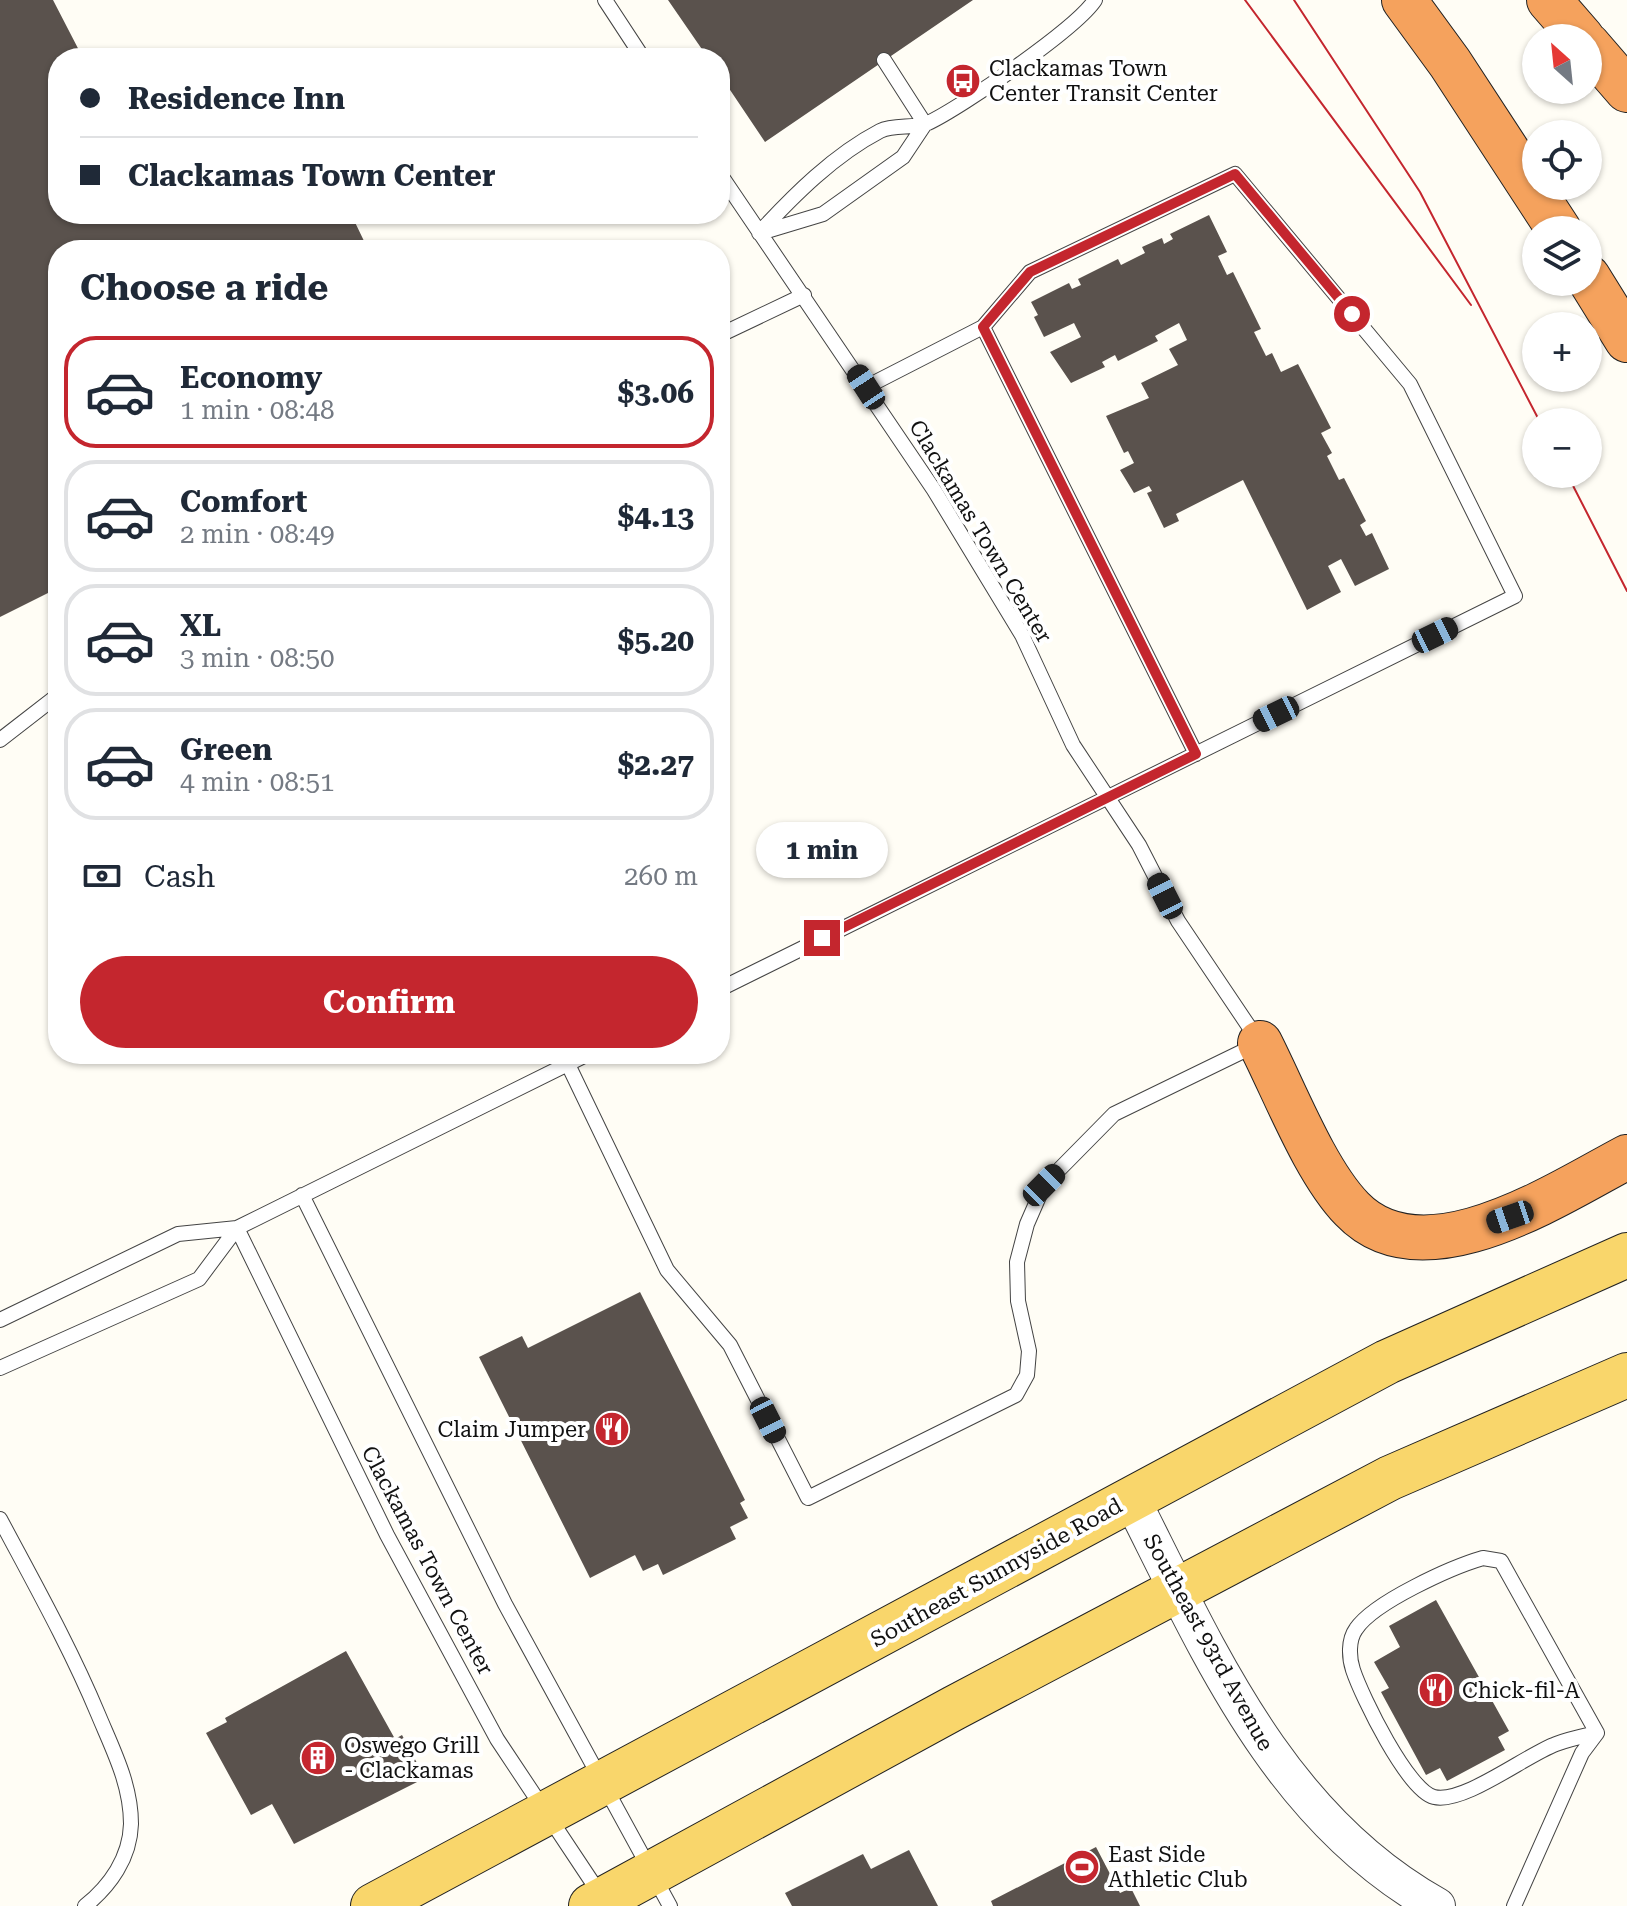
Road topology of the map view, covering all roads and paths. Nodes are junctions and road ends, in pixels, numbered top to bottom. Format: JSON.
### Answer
{"nodes":[{"id":1,"x":605,"y":0,"type":"edge"},
{"id":2,"x":1095,"y":0,"type":"edge"},
{"id":3,"x":1404,"y":0,"type":"edge"},
{"id":4,"x":1549,"y":0,"type":"edge"},
{"id":5,"x":1570,"y":24,"type":"edge"},
{"id":6,"x":636,"y":48,"type":"edge"},
{"id":7,"x":884,"y":60,"type":"dead end"},
{"id":8,"x":1602,"y":61,"type":"edge"},
{"id":9,"x":1627,"y":90,"type":"edge"},
{"id":10,"x":925,"y":124,"type":"junction"},
{"id":11,"x":730,"y":189,"type":"edge"},
{"id":12,"x":1550,"y":216,"type":"edge"},
{"id":13,"x":759,"y":233,"type":"junction"},
{"id":14,"x":804,"y":295,"type":"junction"},
{"id":15,"x":1600,"y":296,"type":"edge"},
{"id":16,"x":983,"y":327,"type":"junction"},
{"id":17,"x":730,"y":330,"type":"edge"},
{"id":18,"x":1627,"y":340,"type":"edge"},
{"id":19,"x":866,"y":387,"type":"junction"},
{"id":20,"x":48,"y":703,"type":"edge"},
{"id":21,"x":0,"y":740,"type":"edge"},
{"id":22,"x":1196,"y":754,"type":"junction"},
{"id":23,"x":1108,"y":797,"type":"junction"},
{"id":24,"x":730,"y":984,"type":"edge"},
{"id":25,"x":1260,"y":1043,"type":"junction"},
{"id":26,"x":556,"y":1064,"type":"edge"},
{"id":27,"x":568,"y":1064,"type":"edge"},
{"id":28,"x":1627,"y":1157,"type":"edge"},
{"id":29,"x":302,"y":1195,"type":"junction"},
{"id":30,"x":237,"y":1228,"type":"junction"},
{"id":31,"x":1627,"y":1255,"type":"edge"},
{"id":32,"x":0,"y":1320,"type":"edge"},
{"id":33,"x":0,"y":1368,"type":"edge"},
{"id":34,"x":1627,"y":1375,"type":"edge"},
{"id":35,"x":1131,"y":1498,"type":"junction"},
{"id":36,"x":0,"y":1519,"type":"edge"},
{"id":37,"x":1177,"y":1589,"type":"junction"},
{"id":38,"x":1597,"y":1733,"type":"junction"},
{"id":39,"x":603,"y":1782,"type":"junction"},
{"id":40,"x":546,"y":1813,"type":"junction"},
{"id":41,"x":661,"y":1889,"type":"edge"},
{"id":42,"x":601,"y":1904,"type":"edge"},
{"id":43,"x":85,"y":1906,"type":"edge"},
{"id":44,"x":373,"y":1906,"type":"edge"},
{"id":45,"x":1437,"y":1906,"type":"edge"},
{"id":46,"x":1514,"y":1906,"type":"edge"}],
"edges":[{"from":1,"to":6,"type":"lane"},
{"from":2,"to":10,"type":"lane"},
{"from":3,"to":12,"type":"highway"},
{"from":4,"to":5,"type":"highway"},
{"from":7,"to":10,"type":"lane"},
{"from":8,"to":9,"type":"highway"},
{"from":10,"to":13,"type":"lane"},
{"from":10,"to":13,"type":"lane"},
{"from":11,"to":13,"type":"lane","name":"Clackamas Town Center"},
{"from":13,"to":14,"type":"lane","name":"Clackamas Town Center"},
{"from":14,"to":17,"type":"lane"},
{"from":14,"to":19,"type":"lane","name":"Clackamas Town Center"},
{"from":15,"to":18,"type":"highway"},
{"from":16,"to":19,"type":"lane"},
{"from":16,"to":22,"type":"lane"},
{"from":16,"to":22,"type":"lane"},
{"from":19,"to":23,"type":"lane","name":"Clackamas Town Center"},
{"from":20,"to":21,"type":"lane"},
{"from":22,"to":23,"type":"lane"},
{"from":23,"to":24,"type":"lane"},
{"from":23,"to":25,"type":"lane","name":"Clackamas Town Center"},
{"from":25,"to":27,"type":"lane"},
{"from":25,"to":28,"type":"highway"},
{"from":26,"to":29,"type":"lane"},
{"from":29,"to":30,"type":"lane"},
{"from":29,"to":39,"type":"lane"},
{"from":30,"to":32,"type":"lane"},
{"from":30,"to":33,"type":"lane"},
{"from":30,"to":40,"type":"lane","name":"Clackamas Town Center"},
{"from":31,"to":35,"type":"main road","name":"Southeast Sunnyside Road"},
{"from":34,"to":37,"type":"main road"},
{"from":35,"to":37,"type":"street","name":"Southeast 93rd Avenue"},
{"from":35,"to":39,"type":"main road","name":"Southeast Sunnyside Road"},
{"from":36,"to":43,"type":"lane"},
{"from":37,"to":41,"type":"main road"},
{"from":37,"to":45,"type":"street","name":"Southeast 93rd Avenue"},
{"from":38,"to":38,"type":"lane"},
{"from":38,"to":46,"type":"lane"},
{"from":39,"to":40,"type":"main road","name":"Southeast Sunnyside Road"},
{"from":39,"to":41,"type":"lane"},
{"from":40,"to":42,"type":"lane","name":"Clackamas Town Center"},
{"from":40,"to":44,"type":"main road","name":"Southeast Sunnyside Road"},
{"from":41,"to":42,"type":"main road"}]}
